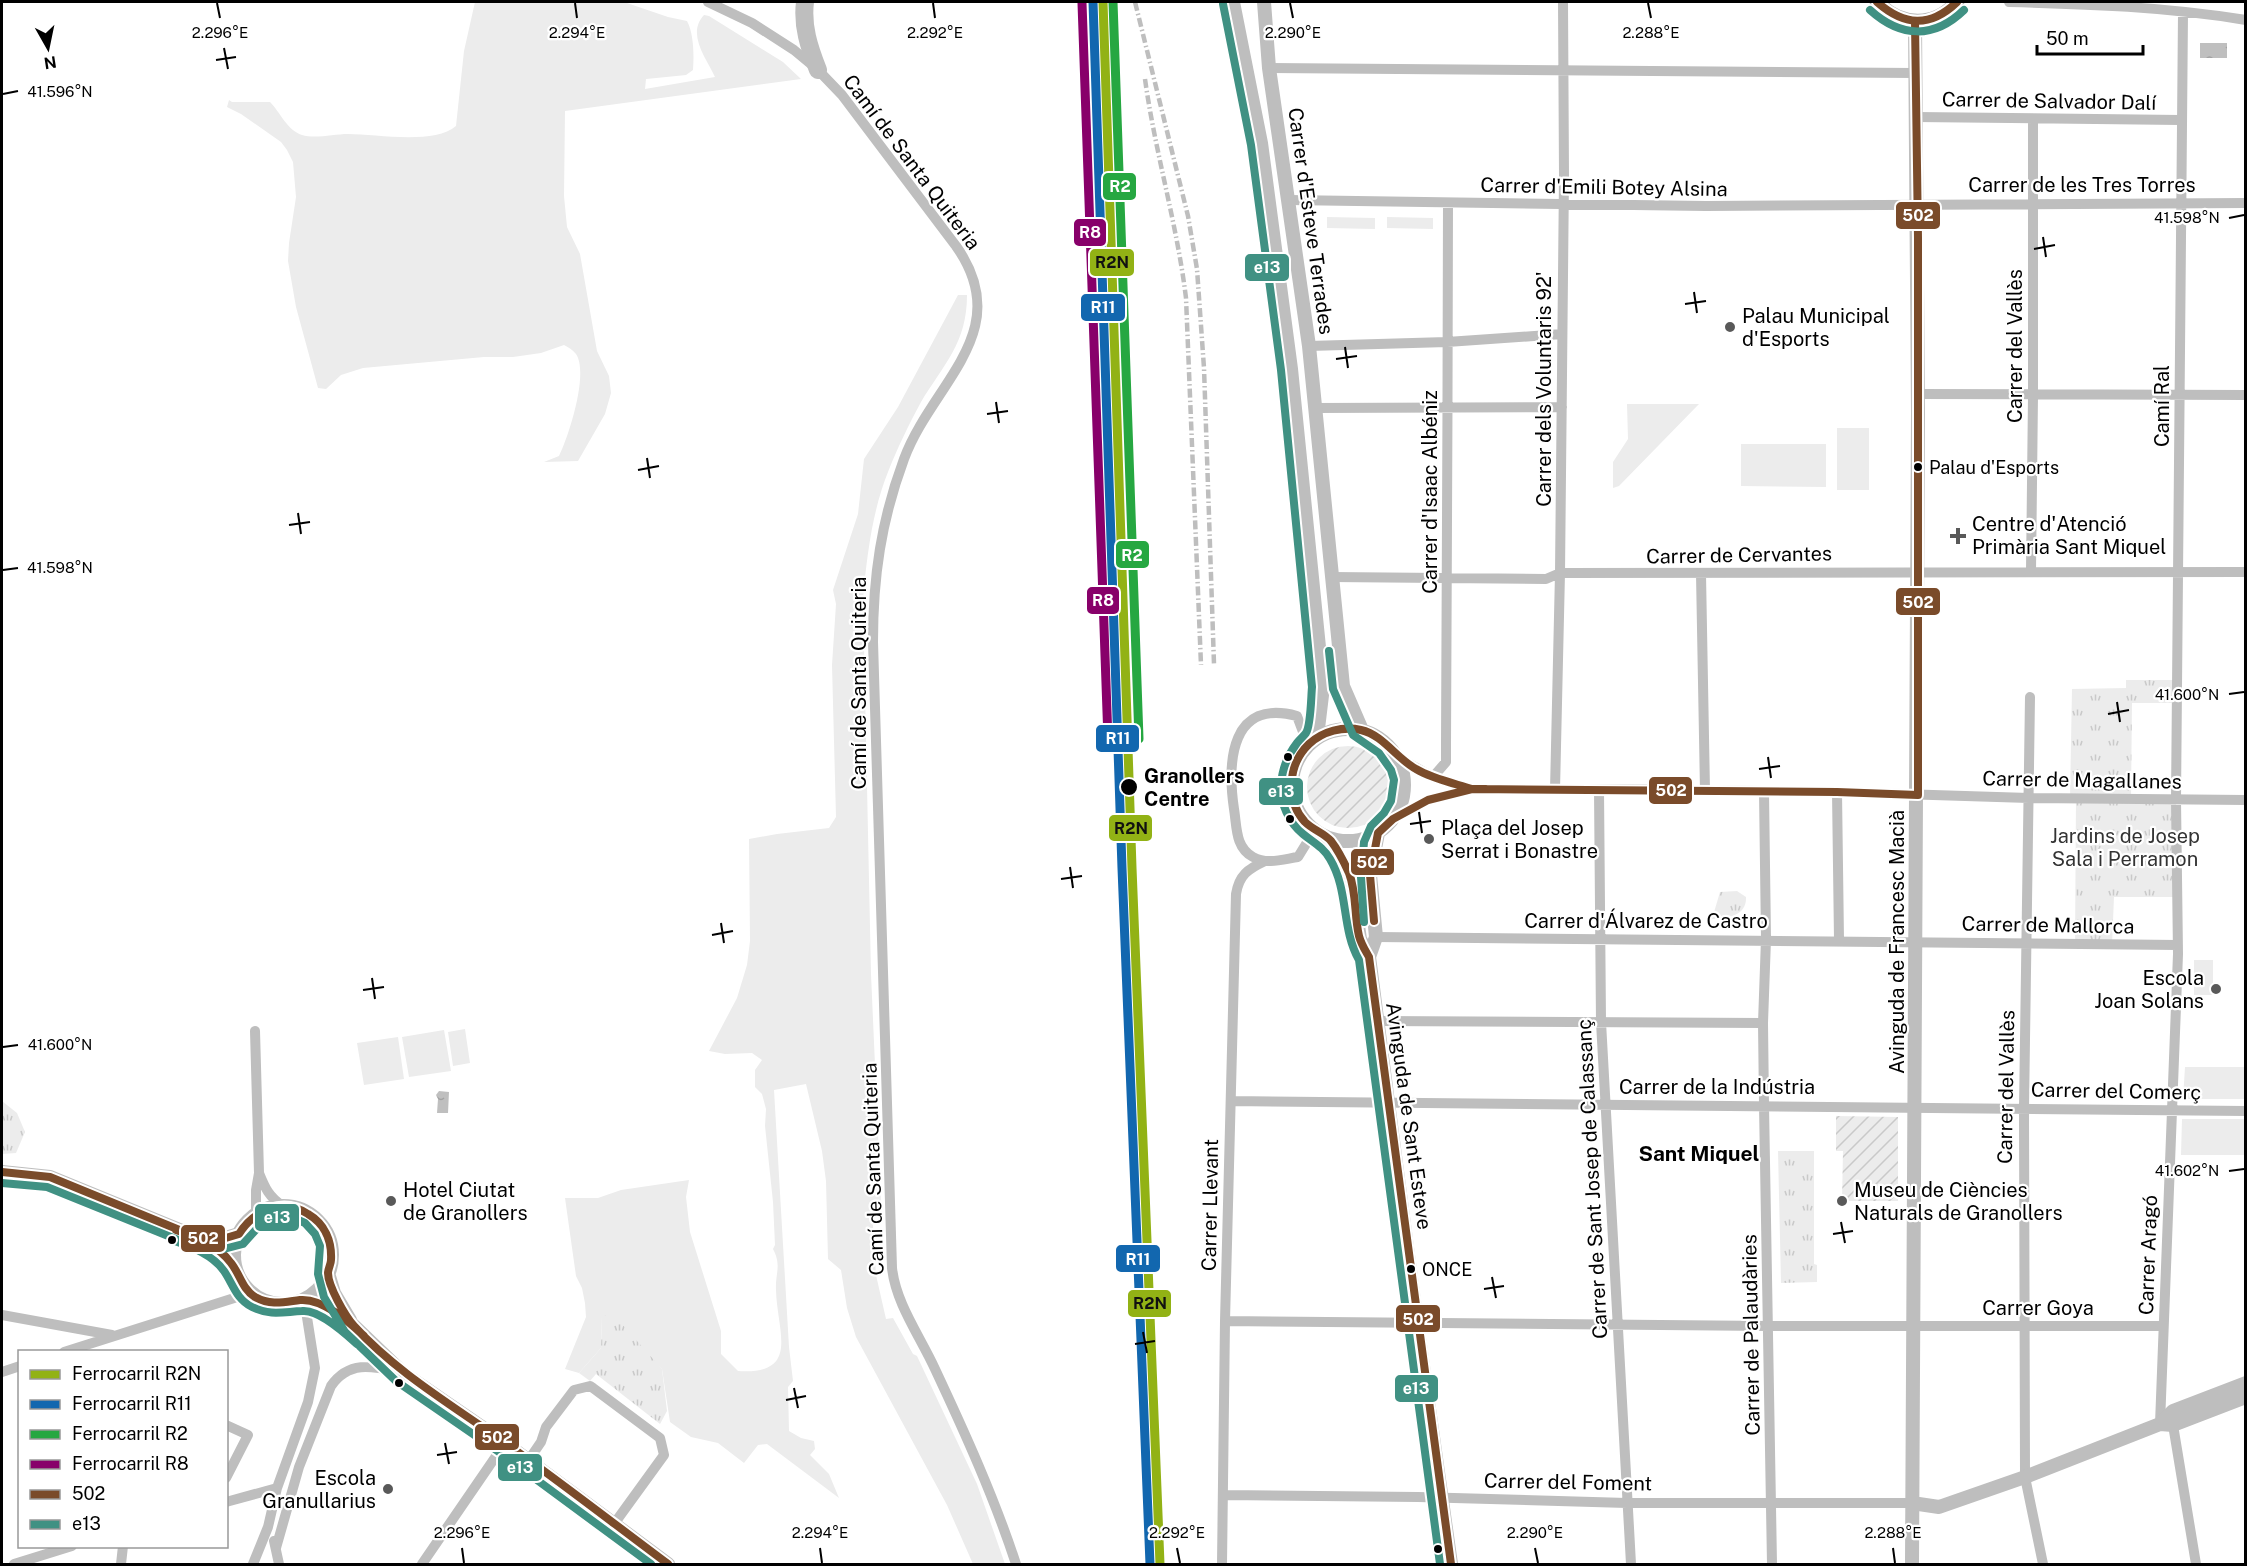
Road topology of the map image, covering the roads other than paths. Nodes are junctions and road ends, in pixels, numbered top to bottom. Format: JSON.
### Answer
{"nodes":[{"id":1,"x":708,"y":2,"type":"edge"},
{"id":2,"x":805,"y":2,"type":"edge"},
{"id":3,"x":1233,"y":2,"type":"edge"},
{"id":4,"x":1264,"y":2,"type":"edge"},
{"id":5,"x":1563,"y":2,"type":"edge"},
{"id":6,"x":1877,"y":2,"type":"edge"},
{"id":7,"x":1957,"y":2,"type":"edge"},
{"id":8,"x":2009,"y":2,"type":"edge"},
{"id":9,"x":2183,"y":12,"type":"junction"},
{"id":10,"x":2246,"y":20,"type":"edge"},
{"id":11,"x":1915,"y":22,"type":"junction"},
{"id":12,"x":1269,"y":68,"type":"junction"},
{"id":13,"x":818,"y":70,"type":"junction"},
{"id":14,"x":1564,"y":71,"type":"junction"},
{"id":15,"x":1915,"y":73,"type":"junction"},
{"id":16,"x":1916,"y":117,"type":"junction"},
{"id":17,"x":2033,"y":120,"type":"junction"},
{"id":18,"x":2180,"y":120,"type":"junction"},
{"id":19,"x":1289,"y":200,"type":"junction"},
{"id":20,"x":1448,"y":202,"type":"junction"},
{"id":21,"x":2180,"y":202,"type":"junction"},
{"id":22,"x":2033,"y":203,"type":"junction"},
{"id":23,"x":2246,"y":203,"type":"edge"},
{"id":24,"x":1918,"y":205,"type":"junction"},
{"id":25,"x":1564,"y":206,"type":"junction"},
{"id":26,"x":1562,"y":334,"type":"junction"},
{"id":27,"x":1447,"y":342,"type":"junction"},
{"id":28,"x":1309,"y":346,"type":"junction"},
{"id":29,"x":1918,"y":394,"type":"junction"},
{"id":30,"x":2033,"y":395,"type":"junction"},
{"id":31,"x":2180,"y":395,"type":"junction"},
{"id":32,"x":2246,"y":396,"type":"edge"},
{"id":33,"x":1449,"y":406,"type":"junction"},
{"id":34,"x":1562,"y":407,"type":"junction"},
{"id":35,"x":1315,"y":408,"type":"junction"},
{"id":36,"x":1918,"y":571,"type":"junction"},
{"id":37,"x":2031,"y":571,"type":"junction"},
{"id":38,"x":2179,"y":571,"type":"junction"},
{"id":39,"x":2246,"y":572,"type":"edge"},
{"id":40,"x":1560,"y":573,"type":"junction"},
{"id":41,"x":1701,"y":574,"type":"junction"},
{"id":42,"x":1331,"y":577,"type":"junction"},
{"id":43,"x":1448,"y":577,"type":"junction"},
{"id":44,"x":2030,"y":697,"type":"dead end"},
{"id":45,"x":1362,"y":730,"type":"junction"},
{"id":46,"x":1312,"y":741,"type":"junction"},
{"id":47,"x":1397,"y":757,"type":"junction"},
{"id":48,"x":1433,"y":777,"type":"junction"},
{"id":49,"x":1472,"y":789,"type":"junction"},
{"id":50,"x":1555,"y":790,"type":"junction"},
{"id":51,"x":1599,"y":790,"type":"junction"},
{"id":52,"x":1705,"y":791,"type":"junction"},
{"id":53,"x":1764,"y":792,"type":"junction"},
{"id":54,"x":1837,"y":792,"type":"junction"},
{"id":55,"x":1918,"y":795,"type":"junction"},
{"id":56,"x":2029,"y":798,"type":"junction"},
{"id":57,"x":2176,"y":800,"type":"junction"},
{"id":58,"x":2246,"y":800,"type":"edge"},
{"id":59,"x":1393,"y":819,"type":"junction"},
{"id":60,"x":1314,"y":831,"type":"junction"},
{"id":61,"x":1378,"y":833,"type":"junction"},
{"id":62,"x":1329,"y":839,"type":"junction"},
{"id":63,"x":1265,"y":861,"type":"junction"},
{"id":64,"x":1376,"y":937,"type":"junction"},
{"id":65,"x":1599,"y":939,"type":"junction"},
{"id":66,"x":1766,"y":939,"type":"junction"},
{"id":67,"x":1839,"y":940,"type":"junction"},
{"id":68,"x":1917,"y":941,"type":"junction"},
{"id":69,"x":2026,"y":943,"type":"junction"},
{"id":70,"x":2178,"y":945,"type":"junction"},
{"id":71,"x":1369,"y":957,"type":"junction"},
{"id":72,"x":1377,"y":1021,"type":"junction"},
{"id":73,"x":1601,"y":1022,"type":"junction"},
{"id":74,"x":1763,"y":1023,"type":"junction"},
{"id":75,"x":255,"y":1031,"type":"dead end"},
{"id":76,"x":1231,"y":1101,"type":"junction"},
{"id":77,"x":1388,"y":1102,"type":"junction"},
{"id":78,"x":1605,"y":1104,"type":"junction"},
{"id":79,"x":1764,"y":1105,"type":"junction"},
{"id":80,"x":1915,"y":1107,"type":"junction"},
{"id":81,"x":2024,"y":1108,"type":"junction"},
{"id":82,"x":2171,"y":1110,"type":"junction"},
{"id":83,"x":2246,"y":1111,"type":"edge"},
{"id":84,"x":2,"y":1172,"type":"edge"},
{"id":85,"x":259,"y":1173,"type":"junction"},
{"id":86,"x":283,"y":1206,"type":"junction"},
{"id":87,"x":256,"y":1214,"type":"junction"},
{"id":88,"x":239,"y":1234,"type":"junction"},
{"id":89,"x":199,"y":1238,"type":"junction"},
{"id":90,"x":236,"y":1268,"type":"junction"},
{"id":91,"x":328,"y":1273,"type":"junction"},
{"id":92,"x":250,"y":1293,"type":"junction"},
{"id":93,"x":302,"y":1300,"type":"junction"},
{"id":94,"x":2,"y":1315,"type":"edge"},
{"id":95,"x":1225,"y":1321,"type":"junction"},
{"id":96,"x":1619,"y":1323,"type":"junction"},
{"id":97,"x":352,"y":1324,"type":"junction"},
{"id":98,"x":1417,"y":1324,"type":"junction"},
{"id":99,"x":1913,"y":1325,"type":"junction"},
{"id":100,"x":1769,"y":1326,"type":"junction"},
{"id":101,"x":2163,"y":1326,"type":"junction"},
{"id":102,"x":2023,"y":1327,"type":"junction"},
{"id":103,"x":115,"y":1335,"type":"junction"},
{"id":104,"x":70,"y":1350,"type":"edge"},
{"id":105,"x":18,"y":1367,"type":"edge"},
{"id":106,"x":2,"y":1372,"type":"edge"},
{"id":107,"x":403,"y":1373,"type":"junction"},
{"id":108,"x":2246,"y":1383,"type":"edge"},
{"id":109,"x":2246,"y":1397,"type":"edge"},
{"id":110,"x":2166,"y":1425,"type":"junction"},
{"id":111,"x":228,"y":1426,"type":"edge"},
{"id":112,"x":505,"y":1443,"type":"junction"},
{"id":113,"x":528,"y":1461,"type":"junction"},
{"id":114,"x":228,"y":1474,"type":"edge"},
{"id":115,"x":2025,"y":1477,"type":"junction"},
{"id":116,"x":277,"y":1488,"type":"junction"},
{"id":117,"x":1223,"y":1495,"type":"junction"},
{"id":118,"x":1442,"y":1497,"type":"junction"},
{"id":119,"x":228,"y":1501,"type":"edge"},
{"id":120,"x":1773,"y":1502,"type":"junction"},
{"id":121,"x":1627,"y":1503,"type":"junction"},
{"id":122,"x":1912,"y":1503,"type":"junction"},
{"id":123,"x":614,"y":1524,"type":"junction"},
{"id":124,"x":268,"y":1527,"type":"junction"},
{"id":125,"x":66,"y":1548,"type":"edge"},
{"id":126,"x":123,"y":1548,"type":"edge"},
{"id":127,"x":276,"y":1548,"type":"junction"},
{"id":128,"x":14,"y":1564,"type":"edge"},
{"id":129,"x":121,"y":1564,"type":"edge"},
{"id":130,"x":253,"y":1564,"type":"edge"},
{"id":131,"x":279,"y":1564,"type":"edge"},
{"id":132,"x":422,"y":1564,"type":"edge"},
{"id":133,"x":668,"y":1564,"type":"edge"},
{"id":134,"x":1016,"y":1564,"type":"edge"},
{"id":135,"x":1222,"y":1564,"type":"edge"},
{"id":136,"x":1451,"y":1564,"type":"edge"},
{"id":137,"x":1631,"y":1564,"type":"edge"},
{"id":138,"x":1772,"y":1564,"type":"edge"},
{"id":139,"x":1912,"y":1564,"type":"edge"},
{"id":140,"x":2043,"y":1564,"type":"edge"},
{"id":141,"x":2196,"y":1564,"type":"edge"}],
"edges":[{"from":1,"to":13,"type":"street","name":"Camí de Santa Quiteria"},
{"from":2,"to":13,"type":"highway"},
{"from":3,"to":46,"type":"street","name":"Carrer d'Esteve Terrades"},
{"from":4,"to":12,"type":"street","name":"Carrer d'Esteve Terrades"},
{"from":5,"to":14,"type":"street","name":"Carrer dels Voluntaris 92'"},
{"from":6,"to":11,"type":"main road"},
{"from":7,"to":11,"type":"main road"},
{"from":8,"to":9,"type":"street"},
{"from":9,"to":10,"type":"street"},
{"from":9,"to":18,"type":"street","name":"Camí Ral"},
{"from":11,"to":15,"type":"street","name":"Avinguda de Francesc Macià"},
{"from":12,"to":14,"type":"street"},
{"from":12,"to":19,"type":"street","name":"Carrer d'Esteve Terrades"},
{"from":13,"to":134,"type":"street","name":"Camí de Santa Quiteria"},
{"from":14,"to":15,"type":"street"},
{"from":14,"to":25,"type":"street","name":"Carrer dels Voluntaris 92'"},
{"from":15,"to":16,"type":"street","name":"Avinguda de Francesc Macià"},
{"from":16,"to":17,"type":"street","name":"Carrer de Salvador Dalí"},
{"from":16,"to":24,"type":"street","name":"Avinguda de Francesc Macià"},
{"from":17,"to":18,"type":"street","name":"Carrer de Salvador Dalí"},
{"from":17,"to":22,"type":"street","name":"Carrer del Vallès"},
{"from":18,"to":21,"type":"street","name":"Camí Ral"},
{"from":19,"to":20,"type":"street","name":"Carrer d'Emili Botey Alsina"},
{"from":19,"to":28,"type":"street","name":"Carrer d'Esteve Terrades"},
{"from":20,"to":25,"type":"street","name":"Carrer d'Emili Botey Alsina"},
{"from":20,"to":27,"type":"street","name":"Carrer d'Isaac Albéniz"},
{"from":21,"to":22,"type":"street","name":"Carrer de les Tres Torres"},
{"from":21,"to":23,"type":"street","name":"Carrer de les Tres Torres"},
{"from":21,"to":31,"type":"street","name":"Camí Ral"},
{"from":22,"to":24,"type":"street","name":"Carrer de les Tres Torres"},
{"from":22,"to":30,"type":"street","name":"Carrer del Vallès"},
{"from":24,"to":25,"type":"street","name":"Carrer d'Emili Botey Alsina"},
{"from":24,"to":29,"type":"street","name":"Avinguda de Francesc Macià"},
{"from":25,"to":26,"type":"street","name":"Carrer dels Voluntaris 92'"},
{"from":26,"to":27,"type":"street"},
{"from":26,"to":34,"type":"street","name":"Carrer dels Voluntaris 92'"},
{"from":27,"to":28,"type":"street"},
{"from":27,"to":33,"type":"street","name":"Carrer d'Isaac Albéniz"},
{"from":28,"to":35,"type":"street","name":"Carrer d'Esteve Terrades"},
{"from":29,"to":30,"type":"street"},
{"from":29,"to":36,"type":"street","name":"Avinguda de Francesc Macià"},
{"from":30,"to":31,"type":"street"},
{"from":30,"to":37,"type":"street","name":"Carrer del Vallès"},
{"from":31,"to":32,"type":"street"},
{"from":31,"to":38,"type":"street","name":"Camí Ral"},
{"from":33,"to":34,"type":"street"},
{"from":33,"to":35,"type":"street"},
{"from":33,"to":43,"type":"street","name":"Carrer d'Isaac Albéniz"},
{"from":34,"to":40,"type":"street","name":"Carrer dels Voluntaris 92'"},
{"from":35,"to":42,"type":"street","name":"Carrer d'Esteve Terrades"},
{"from":36,"to":37,"type":"street","name":"Carrer de Cervantes"},
{"from":36,"to":41,"type":"street","name":"Carrer de Cervantes"},
{"from":36,"to":55,"type":"street","name":"Avinguda de Francesc Macià"},
{"from":37,"to":38,"type":"street","name":"Carrer de Cervantes"},
{"from":38,"to":39,"type":"street","name":"Carrer de Cervantes"},
{"from":38,"to":57,"type":"street","name":"Camí Ral"},
{"from":40,"to":41,"type":"street","name":"Carrer de Cervantes"},
{"from":40,"to":43,"type":"street","name":"Carrer de Cervantes"},
{"from":40,"to":50,"type":"street","name":"Carrer dels Voluntaris 92'"},
{"from":41,"to":52,"type":"street"},
{"from":42,"to":43,"type":"street","name":"Carrer de Cervantes"},
{"from":42,"to":45,"type":"street","name":"Carrer d'Esteve Terrades"},
{"from":43,"to":48,"type":"street","name":"Carrer d'Isaac Albéniz"},
{"from":44,"to":56,"type":"street","name":"Carrer del Vallès"},
{"from":45,"to":46,"type":"street"},
{"from":45,"to":47,"type":"street"},
{"from":46,"to":60,"type":"street"},
{"from":46,"to":63,"type":"street"},
{"from":47,"to":48,"type":"street"},
{"from":47,"to":59,"type":"street"},
{"from":48,"to":49,"type":"street"},
{"from":49,"to":50,"type":"street","name":"Carrer de Magallanes"},
{"from":49,"to":59,"type":"street"},
{"from":50,"to":51,"type":"street","name":"Carrer de Magallanes"},
{"from":51,"to":52,"type":"street","name":"Carrer de Magallanes"},
{"from":51,"to":65,"type":"street","name":"Carrer de Sant Josep de Calassanç"},
{"from":52,"to":53,"type":"street","name":"Carrer de Magallanes"},
{"from":53,"to":54,"type":"street","name":"Carrer de Magallanes"},
{"from":53,"to":66,"type":"street","name":"Carrer de Palaudàries"},
{"from":54,"to":55,"type":"street","name":"Carrer de Magallanes"},
{"from":54,"to":67,"type":"street"},
{"from":55,"to":56,"type":"street","name":"Carrer de Magallanes"},
{"from":55,"to":68,"type":"street","name":"Avinguda de Francesc Macià"},
{"from":56,"to":57,"type":"street","name":"Carrer de Magallanes"},
{"from":56,"to":69,"type":"street","name":"Carrer del Vallès"},
{"from":57,"to":58,"type":"street","name":"Carrer de Magallanes"},
{"from":57,"to":70,"type":"street","name":"Carrer Aragó"},
{"from":59,"to":61,"type":"street"},
{"from":60,"to":62,"type":"street"},
{"from":60,"to":63,"type":"street","name":"Carrer Llevant"},
{"from":61,"to":62,"type":"street"},
{"from":61,"to":64,"type":"street","name":"Avinguda de Sant Esteve"},
{"from":62,"to":71,"type":"street","name":"Avinguda de Sant Esteve"},
{"from":63,"to":76,"type":"street","name":"Carrer Llevant"},
{"from":64,"to":65,"type":"street","name":"Carrer d'Álvarez de Castro"},
{"from":64,"to":71,"type":"street","name":"Avinguda de Sant Esteve"},
{"from":65,"to":66,"type":"street","name":"Carrer d'Álvarez de Castro"},
{"from":65,"to":73,"type":"street","name":"Carrer de Sant Josep de Calassanç"},
{"from":66,"to":67,"type":"street","name":"Carrer d'Álvarez de Castro"},
{"from":66,"to":74,"type":"street","name":"Carrer de Palaudàries"},
{"from":67,"to":68,"type":"street","name":"Carrer d'Álvarez de Castro"},
{"from":68,"to":69,"type":"street","name":"Carrer de Mallorca"},
{"from":68,"to":80,"type":"street","name":"Avinguda de Francesc Macià"},
{"from":69,"to":70,"type":"street","name":"Carrer de Mallorca"},
{"from":69,"to":81,"type":"street","name":"Carrer del Vallès"},
{"from":70,"to":82,"type":"street","name":"Carrer Aragó"},
{"from":71,"to":72,"type":"street","name":"Avinguda de Sant Esteve"},
{"from":72,"to":73,"type":"street"},
{"from":72,"to":77,"type":"street","name":"Avinguda de Sant Esteve"},
{"from":73,"to":74,"type":"street"},
{"from":73,"to":78,"type":"street","name":"Carrer de Sant Josep de Calassanç"},
{"from":74,"to":79,"type":"street","name":"Carrer de Palaudàries"},
{"from":75,"to":85,"type":"street"},
{"from":76,"to":77,"type":"street","name":"Carrer de la Indústria"},
{"from":76,"to":95,"type":"street","name":"Carrer Llevant"},
{"from":77,"to":78,"type":"street","name":"Carrer de la Indústria"},
{"from":77,"to":98,"type":"street","name":"Avinguda de Sant Esteve"},
{"from":78,"to":79,"type":"street","name":"Carrer de la Indústria"},
{"from":78,"to":96,"type":"street","name":"Carrer de Sant Josep de Calassanç"},
{"from":79,"to":80,"type":"street","name":"Carrer de la Indústria"},
{"from":79,"to":100,"type":"street","name":"Carrer de Palaudàries"},
{"from":80,"to":81,"type":"street","name":"Carrer del Comerç"},
{"from":80,"to":99,"type":"street","name":"Avinguda de Francesc Macià"},
{"from":81,"to":82,"type":"street","name":"Carrer del Comerç"},
{"from":81,"to":102,"type":"street","name":"Carrer del Vallès"},
{"from":82,"to":83,"type":"street","name":"Carrer del Comerç"},
{"from":82,"to":101,"type":"street","name":"Carrer Aragó"},
{"from":84,"to":89,"type":"street"},
{"from":85,"to":86,"type":"street"},
{"from":85,"to":87,"type":"street"},
{"from":86,"to":87,"type":"street"},
{"from":86,"to":91,"type":"street"},
{"from":87,"to":88,"type":"street"},
{"from":88,"to":89,"type":"street"},
{"from":88,"to":90,"type":"street"},
{"from":89,"to":90,"type":"street"},
{"from":90,"to":92,"type":"street"},
{"from":91,"to":93,"type":"street"},
{"from":91,"to":97,"type":"street"},
{"from":92,"to":93,"type":"street"},
{"from":92,"to":103,"type":"street"},
{"from":93,"to":97,"type":"street"},
{"from":93,"to":116,"type":"street"},
{"from":94,"to":103,"type":"street"},
{"from":95,"to":98,"type":"street","name":"Carrer Goya"},
{"from":95,"to":117,"type":"street","name":"Carrer Llevant"},
{"from":96,"to":98,"type":"street","name":"Carrer Goya"},
{"from":96,"to":100,"type":"street","name":"Carrer Goya"},
{"from":96,"to":121,"type":"street","name":"Carrer de Sant Josep de Calassanç"},
{"from":97,"to":107,"type":"street"},
{"from":98,"to":118,"type":"street","name":"Avinguda de Sant Esteve"},
{"from":99,"to":100,"type":"street","name":"Carrer Goya"},
{"from":99,"to":102,"type":"street","name":"Carrer Goya"},
{"from":99,"to":122,"type":"street","name":"Avinguda de Francesc Macià"},
{"from":100,"to":120,"type":"street","name":"Carrer de Palaudàries"},
{"from":101,"to":102,"type":"street","name":"Carrer Goya"},
{"from":101,"to":110,"type":"street","name":"Carrer Aragó"},
{"from":102,"to":115,"type":"street","name":"Carrer del Vallès"},
{"from":103,"to":104,"type":"street"},
{"from":105,"to":106,"type":"street"},
{"from":107,"to":112,"type":"street"},
{"from":107,"to":127,"type":"street"},
{"from":108,"to":110,"type":"street"},
{"from":109,"to":110,"type":"street"},
{"from":110,"to":115,"type":"street"},
{"from":110,"to":141,"type":"street","name":"Carrer Aragó"},
{"from":111,"to":114,"type":"street"},
{"from":112,"to":113,"type":"street"},
{"from":112,"to":132,"type":"street"},
{"from":113,"to":123,"type":"street"},
{"from":113,"to":123,"type":"street"},
{"from":115,"to":122,"type":"street"},
{"from":115,"to":140,"type":"street","name":"Carrer del Vallès"},
{"from":116,"to":119,"type":"street"},
{"from":116,"to":124,"type":"street"},
{"from":117,"to":118,"type":"street","name":"Carrer del Foment"},
{"from":117,"to":135,"type":"street","name":"Carrer Llevant"},
{"from":118,"to":121,"type":"street","name":"Carrer del Foment"},
{"from":118,"to":136,"type":"street","name":"Avinguda de Sant Esteve"},
{"from":120,"to":121,"type":"street","name":"Carrer del Foment"},
{"from":120,"to":122,"type":"street","name":"Carrer del Foment"},
{"from":120,"to":138,"type":"street","name":"Carrer de Palaudàries"},
{"from":121,"to":137,"type":"street","name":"Carrer de Sant Josep de Calassanç"},
{"from":122,"to":139,"type":"street","name":"Avinguda de Francesc Macià"},
{"from":123,"to":133,"type":"street"},
{"from":124,"to":127,"type":"street"},
{"from":124,"to":130,"type":"street"},
{"from":125,"to":128,"type":"street"},
{"from":126,"to":129,"type":"street"},
{"from":127,"to":131,"type":"street"}]}
